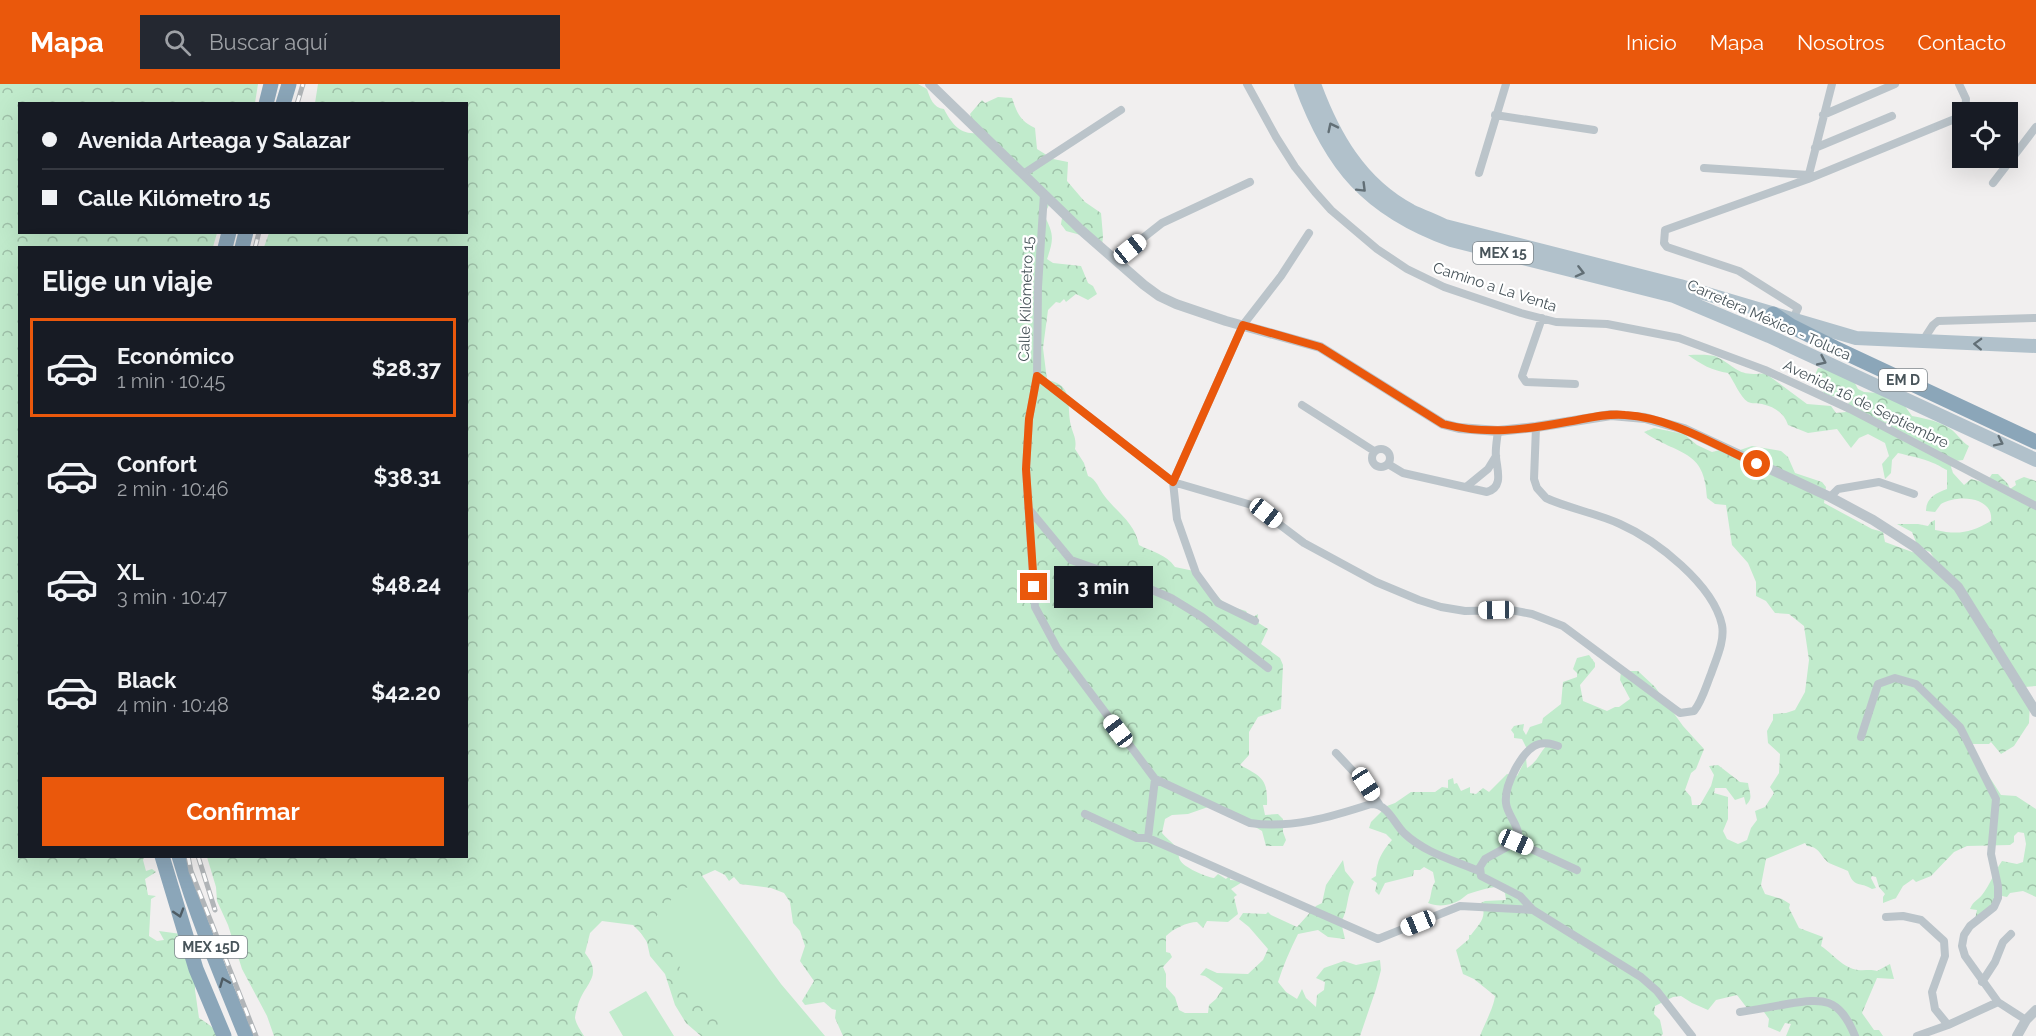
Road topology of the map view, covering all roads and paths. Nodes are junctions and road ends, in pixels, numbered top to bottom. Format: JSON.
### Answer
{"nodes":[{"id":1,"x":271,"y":84,"type":"edge"},
{"id":2,"x":289,"y":84,"type":"edge"},
{"id":3,"x":930,"y":84,"type":"edge"},
{"id":4,"x":1247,"y":84,"type":"edge"},
{"id":5,"x":1301,"y":84,"type":"edge"},
{"id":6,"x":1314,"y":84,"type":"edge"},
{"id":7,"x":1506,"y":84,"type":"edge"},
{"id":8,"x":1832,"y":84,"type":"edge"},
{"id":9,"x":1895,"y":84,"type":"edge"},
{"id":10,"x":1959,"y":84,"type":"edge"},
{"id":11,"x":266,"y":102,"type":"edge"},
{"id":12,"x":284,"y":102,"type":"edge"},
{"id":13,"x":1966,"y":102,"type":"edge"},
{"id":14,"x":1121,"y":110,"type":"dead end"},
{"id":15,"x":1495,"y":115,"type":"junction"},
{"id":16,"x":1823,"y":115,"type":"junction"},
{"id":17,"x":1892,"y":116,"type":"dead end"},
{"id":18,"x":1952,"y":120,"type":"edge"},
{"id":19,"x":2036,"y":127,"type":"edge"},
{"id":20,"x":1594,"y":130,"type":"dead end"},
{"id":21,"x":1815,"y":148,"type":"junction"},
{"id":22,"x":1704,"y":168,"type":"dead end"},
{"id":23,"x":1479,"y":173,"type":"dead end"},
{"id":24,"x":1023,"y":174,"type":"junction"},
{"id":25,"x":1809,"y":177,"type":"junction"},
{"id":26,"x":1250,"y":182,"type":"dead end"},
{"id":27,"x":1993,"y":183,"type":"dead end"},
{"id":28,"x":1044,"y":194,"type":"junction"},
{"id":29,"x":1308,"y":233,"type":"dead end"},
{"id":30,"x":1115,"y":260,"type":"junction"},
{"id":31,"x":1773,"y":314,"type":"junction"},
{"id":32,"x":1542,"y":318,"type":"junction"},
{"id":33,"x":2036,"y":318,"type":"edge"},
{"id":34,"x":1793,"y":319,"type":"junction"},
{"id":35,"x":1243,"y":325,"type":"junction"},
{"id":36,"x":1679,"y":338,"type":"joint"},
{"id":37,"x":1922,"y":342,"type":"junction"},
{"id":38,"x":2036,"y":346,"type":"edge"},
{"id":39,"x":1037,"y":376,"type":"junction"},
{"id":40,"x":1575,"y":384,"type":"dead end"},
{"id":41,"x":1302,"y":405,"type":"dead end"},
{"id":42,"x":1536,"y":428,"type":"junction"},
{"id":43,"x":1498,"y":432,"type":"junction"},
{"id":44,"x":2036,"y":442,"type":"edge"},
{"id":45,"x":1374,"y":451,"type":"junction"},
{"id":46,"x":1496,"y":456,"type":"junction"},
{"id":47,"x":2036,"y":460,"type":"edge"},
{"id":48,"x":1388,"y":464,"type":"junction"},
{"id":49,"x":1173,"y":482,"type":"junction"},
{"id":50,"x":1466,"y":487,"type":"junction"},
{"id":51,"x":1914,"y":494,"type":"dead end"},
{"id":52,"x":1830,"y":497,"type":"junction"},
{"id":53,"x":2036,"y":506,"type":"edge"},
{"id":54,"x":1028,"y":508,"type":"junction"},
{"id":55,"x":1255,"y":621,"type":"dead end"},
{"id":56,"x":1268,"y":668,"type":"dead end"},
{"id":57,"x":2035,"y":706,"type":"edge"},
{"id":58,"x":1861,"y":737,"type":"dead end"},
{"id":59,"x":1558,"y":746,"type":"dead end"},
{"id":60,"x":1336,"y":753,"type":"dead end"},
{"id":61,"x":1155,"y":779,"type":"junction"},
{"id":62,"x":1379,"y":804,"type":"junction"},
{"id":63,"x":1085,"y":814,"type":"dead end"},
{"id":64,"x":1148,"y":838,"type":"junction"},
{"id":65,"x":1516,"y":842,"type":"junction"},
{"id":66,"x":163,"y":858,"type":"edge"},
{"id":67,"x":180,"y":858,"type":"edge"},
{"id":68,"x":1577,"y":870,"type":"dead end"},
{"id":69,"x":1479,"y":871,"type":"junction"},
{"id":70,"x":1533,"y":909,"type":"junction"},
{"id":71,"x":1886,"y":917,"type":"dead end"},
{"id":72,"x":2011,"y":934,"type":"dead end"},
{"id":73,"x":1982,"y":982,"type":"junction"},
{"id":74,"x":1998,"y":1002,"type":"junction"},
{"id":75,"x":2036,"y":1010,"type":"edge"},
{"id":76,"x":1740,"y":1012,"type":"dead end"},
{"id":77,"x":2026,"y":1020,"type":"junction"},
{"id":78,"x":1948,"y":1026,"type":"junction"},
{"id":79,"x":224,"y":1036,"type":"edge"},
{"id":80,"x":246,"y":1036,"type":"edge"},
{"id":81,"x":1692,"y":1036,"type":"edge"},
{"id":82,"x":1855,"y":1036,"type":"edge"},
{"id":83,"x":1917,"y":1036,"type":"edge"},
{"id":84,"x":2017,"y":1036,"type":"edge"}],
"edges":[{"from":1,"to":11,"type":"highway"},
{"from":2,"to":12,"type":"highway"},
{"from":3,"to":24,"type":"street"},
{"from":4,"to":32,"type":"street","name":"Camino a La Venta"},
{"from":5,"to":47,"type":"main road","name":"Carretera México - Toluca","number":"MEX 15","one_way":true},
{"from":31,"to":6,"type":"main road","name":"Carretera México - Toluca","number":"MEX 15","one_way":true},
{"from":7,"to":15,"type":"street"},
{"from":8,"to":16,"type":"street"},
{"from":9,"to":16,"type":"street"},
{"from":10,"to":13,"type":"street"},
{"from":14,"to":24,"type":"street"},
{"from":15,"to":20,"type":"street"},
{"from":15,"to":23,"type":"street"},
{"from":16,"to":21,"type":"street"},
{"from":17,"to":21,"type":"street"},
{"from":18,"to":25,"type":"street"},
{"from":19,"to":27,"type":"street"},
{"from":21,"to":25,"type":"street"},
{"from":22,"to":25,"type":"street"},
{"from":24,"to":28,"type":"street"},
{"from":25,"to":34,"type":"street"},
{"from":26,"to":30,"type":"street"},
{"from":28,"to":30,"type":"street"},
{"from":28,"to":39,"type":"street","name":"Calle Kilómetro 15"},
{"from":29,"to":35,"type":"street"},
{"from":30,"to":35,"type":"street"},
{"from":31,"to":34,"type":"main road","name":"Carretera México - Toluca","number":"MEX 15"},
{"from":31,"to":44,"type":"highway","number":"EM D"},
{"from":32,"to":36,"type":"street","name":"Camino a La Venta"},
{"from":32,"to":40,"type":"street"},
{"from":33,"to":37,"type":"street"},
{"from":34,"to":37,"type":"main road","name":"Carretera México - Toluca","number":"MEX 15"},
{"from":35,"to":43,"type":"street"},
{"from":35,"to":49,"type":"street"},
{"from":36,"to":53,"type":"street","name":"Avenida 16 de Septiembre"},
{"from":38,"to":37,"type":"main road","name":"Carretera México - Toluca","number":"MEX 15","one_way":true},
{"from":39,"to":49,"type":"street"},
{"from":39,"to":54,"type":"street","name":"Calle Kilómetro 15"},
{"from":41,"to":45,"type":"street"},
{"from":42,"to":43,"type":"street"},
{"from":42,"to":49,"type":"street"},
{"from":42,"to":52,"type":"street"},
{"from":43,"to":46,"type":"street"},
{"from":45,"to":48,"type":"street"},
{"from":45,"to":48,"type":"street"},
{"from":46,"to":50,"type":"street"},
{"from":46,"to":50,"type":"street"},
{"from":48,"to":50,"type":"street"},
{"from":49,"to":55,"type":"street"},
{"from":51,"to":52,"type":"street"},
{"from":52,"to":57,"type":"street"},
{"from":54,"to":56,"type":"street"},
{"from":54,"to":61,"type":"street","name":"Calle Kilómetro 15"},
{"from":58,"to":73,"type":"street"},
{"from":59,"to":65,"type":"street"},
{"from":60,"to":62,"type":"street"},
{"from":61,"to":62,"type":"street"},
{"from":61,"to":64,"type":"street"},
{"from":62,"to":69,"type":"street"},
{"from":63,"to":64,"type":"street"},
{"from":64,"to":70,"type":"street"},
{"from":65,"to":68,"type":"street"},
{"from":65,"to":69,"type":"street"},
{"from":66,"to":79,"type":"highway","number":"MEX 15D","one_way":true},
{"from":80,"to":67,"type":"highway","number":"MEX 15D","one_way":true},
{"from":69,"to":70,"type":"street"},
{"from":70,"to":81,"type":"street"},
{"from":71,"to":78,"type":"street"},
{"from":72,"to":73,"type":"street"},
{"from":73,"to":74,"type":"street"},
{"from":74,"to":77,"type":"street"},
{"from":74,"to":78,"type":"street"},
{"from":75,"to":77,"type":"street"},
{"from":76,"to":82,"type":"street"},
{"from":77,"to":84,"type":"street"},
{"from":78,"to":83,"type":"street"}]}
